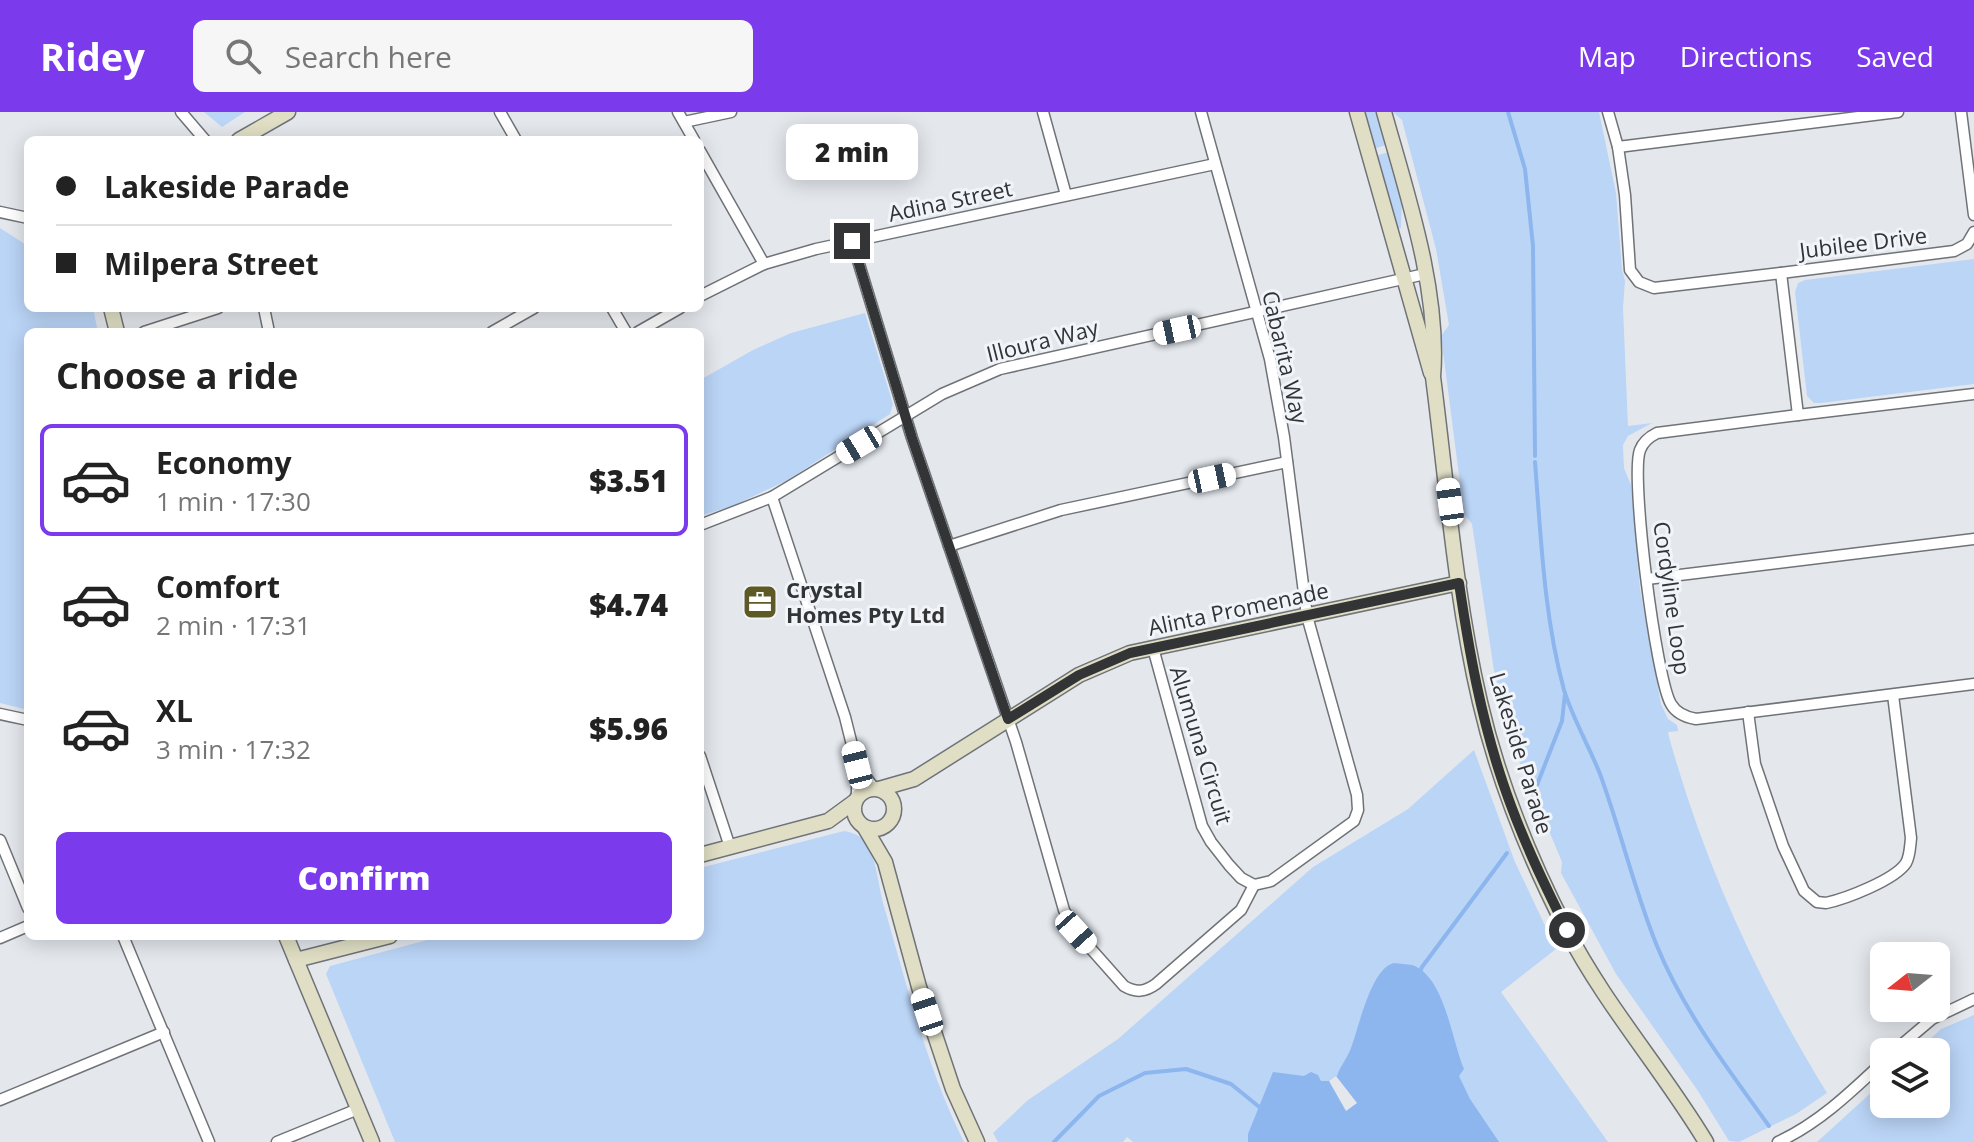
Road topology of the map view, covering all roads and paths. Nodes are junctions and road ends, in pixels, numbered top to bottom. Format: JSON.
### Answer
{"nodes":[{"id":1,"x":181,"y":112,"type":"edge"},
{"id":2,"x":288,"y":112,"type":"edge"},
{"id":3,"x":500,"y":112,"type":"edge"},
{"id":4,"x":678,"y":112,"type":"edge"},
{"id":5,"x":731,"y":112,"type":"edge"},
{"id":6,"x":1043,"y":112,"type":"edge"},
{"id":7,"x":1201,"y":112,"type":"edge"},
{"id":8,"x":1357,"y":112,"type":"edge"},
{"id":9,"x":1384,"y":112,"type":"edge"},
{"id":10,"x":1608,"y":112,"type":"edge"},
{"id":11,"x":1898,"y":112,"type":"edge"},
{"id":12,"x":1961,"y":112,"type":"edge"},
{"id":13,"x":684,"y":122,"type":"junction"},
{"id":14,"x":202,"y":136,"type":"edge"},
{"id":15,"x":246,"y":136,"type":"edge"},
{"id":16,"x":514,"y":136,"type":"edge"},
{"id":17,"x":692,"y":136,"type":"edge"},
{"id":18,"x":1618,"y":147,"type":"junction"},
{"id":19,"x":704,"y":158,"type":"edge"},
{"id":20,"x":1215,"y":164,"type":"junction"},
{"id":21,"x":1066,"y":195,"type":"junction"},
{"id":22,"x":0,"y":212,"type":"edge"},
{"id":23,"x":1974,"y":215,"type":"edge"},
{"id":24,"x":24,"y":217,"type":"edge"},
{"id":25,"x":1974,"y":232,"type":"edge"},
{"id":26,"x":852,"y":241,"type":"junction"},
{"id":27,"x":764,"y":264,"type":"junction"},
{"id":28,"x":1781,"y":273,"type":"junction"},
{"id":29,"x":1425,"y":274,"type":"junction"},
{"id":30,"x":1404,"y":280,"type":"junction"},
{"id":31,"x":704,"y":294,"type":"edge"},
{"id":32,"x":206,"y":312,"type":"edge"},
{"id":33,"x":527,"y":312,"type":"edge"},
{"id":34,"x":673,"y":312,"type":"edge"},
{"id":35,"x":1257,"y":313,"type":"junction"},
{"id":36,"x":156,"y":328,"type":"edge"},
{"id":37,"x":499,"y":328,"type":"edge"},
{"id":38,"x":645,"y":328,"type":"edge"},
{"id":39,"x":1433,"y":377,"type":"junction"},
{"id":40,"x":1974,"y":394,"type":"edge"},
{"id":41,"x":1798,"y":415,"type":"junction"},
{"id":42,"x":905,"y":416,"type":"junction"},
{"id":43,"x":1287,"y":462,"type":"junction"},
{"id":44,"x":772,"y":497,"type":"junction"},
{"id":45,"x":704,"y":523,"type":"edge"},
{"id":46,"x":1974,"y":539,"type":"edge"},
{"id":47,"x":949,"y":546,"type":"junction"},
{"id":48,"x":1647,"y":579,"type":"junction"},
{"id":49,"x":1459,"y":583,"type":"junction"},
{"id":50,"x":1307,"y":616,"type":"junction"},
{"id":51,"x":1153,"y":648,"type":"junction"},
{"id":52,"x":1974,"y":684,"type":"edge"},
{"id":53,"x":1893,"y":695,"type":"junction"},
{"id":54,"x":1748,"y":712,"type":"junction"},
{"id":55,"x":0,"y":714,"type":"edge"},
{"id":56,"x":24,"y":719,"type":"edge"},
{"id":57,"x":1008,"y":719,"type":"junction"},
{"id":58,"x":857,"y":765,"type":"junction"},
{"id":59,"x":704,"y":768,"type":"edge"},
{"id":60,"x":914,"y":779,"type":"junction"},
{"id":61,"x":876,"y":789,"type":"junction"},
{"id":62,"x":856,"y":799,"type":"junction"},
{"id":63,"x":893,"y":816,"type":"junction"},
{"id":64,"x":828,"y":821,"type":"junction"},
{"id":65,"x":862,"y":826,"type":"junction"},
{"id":66,"x":0,"y":840,"type":"edge"},
{"id":67,"x":730,"y":847,"type":"junction"},
{"id":68,"x":704,"y":854,"type":"edge"},
{"id":69,"x":885,"y":862,"type":"junction"},
{"id":70,"x":1254,"y":885,"type":"junction"},
{"id":71,"x":24,"y":898,"type":"edge"},
{"id":72,"x":24,"y":928,"type":"edge"},
{"id":73,"x":0,"y":938,"type":"edge"},
{"id":74,"x":125,"y":940,"type":"edge"},
{"id":75,"x":288,"y":940,"type":"edge"},
{"id":76,"x":374,"y":940,"type":"edge"},
{"id":77,"x":296,"y":960,"type":"junction"},
{"id":78,"x":1974,"y":999,"type":"edge"},
{"id":79,"x":164,"y":1032,"type":"junction"},
{"id":80,"x":1910,"y":1038,"type":"edge"},
{"id":81,"x":1870,"y":1073,"type":"edge"},
{"id":82,"x":0,"y":1100,"type":"edge"},
{"id":83,"x":358,"y":1109,"type":"junction"},
{"id":84,"x":209,"y":1142,"type":"edge"},
{"id":85,"x":277,"y":1142,"type":"edge"},
{"id":86,"x":372,"y":1142,"type":"edge"},
{"id":87,"x":977,"y":1142,"type":"edge"},
{"id":88,"x":1706,"y":1142,"type":"edge"},
{"id":89,"x":1778,"y":1142,"type":"edge"}],
"edges":[{"from":1,"to":14,"type":"street"},
{"from":2,"to":15,"type":"street"},
{"from":3,"to":16,"type":"street"},
{"from":4,"to":13,"type":"street"},
{"from":5,"to":13,"type":"street"},
{"from":6,"to":21,"type":"street"},
{"from":7,"to":20,"type":"street","name":"Cabarita Way"},
{"from":8,"to":30,"type":"street","name":"Lakeside Parade"},
{"from":9,"to":29,"type":"street","name":"Lakeside Parade"},
{"from":10,"to":18,"type":"street"},
{"from":11,"to":18,"type":"street"},
{"from":12,"to":23,"type":"street"},
{"from":13,"to":17,"type":"street"},
{"from":18,"to":28,"type":"street"},
{"from":19,"to":27,"type":"street"},
{"from":20,"to":21,"type":"street","name":"Adina Street"},
{"from":20,"to":35,"type":"street","name":"Cabarita Way"},
{"from":21,"to":26,"type":"street","name":"Adina Street"},
{"from":22,"to":24,"type":"street"},
{"from":25,"to":28,"type":"street","name":"Jubilee Drive"},
{"from":26,"to":27,"type":"street","name":"Adina Street"},
{"from":26,"to":42,"type":"street"},
{"from":27,"to":31,"type":"street","name":"Adina Street"},
{"from":28,"to":41,"type":"street","name":"Jubilee Drive"},
{"from":29,"to":30,"type":"street","name":"Illoura Way"},
{"from":29,"to":39,"type":"street","name":"Lakeside Parade"},
{"from":30,"to":35,"type":"street","name":"Illoura Way"},
{"from":30,"to":39,"type":"street","name":"Lakeside Parade"},
{"from":32,"to":36,"type":"street"},
{"from":33,"to":37,"type":"street"},
{"from":34,"to":38,"type":"street"},
{"from":35,"to":42,"type":"street","name":"Illoura Way"},
{"from":35,"to":43,"type":"street","name":"Cabarita Way"},
{"from":39,"to":49,"type":"street","name":"Lakeside Parade"},
{"from":40,"to":41,"type":"street"},
{"from":41,"to":48,"type":"street","name":"Cordyline Loop"},
{"from":42,"to":44,"type":"street","name":"Illoura Way"},
{"from":42,"to":47,"type":"street"},
{"from":43,"to":47,"type":"street"},
{"from":43,"to":50,"type":"street","name":"Cabarita Way"},
{"from":44,"to":45,"type":"street","name":"Illoura Way"},
{"from":44,"to":58,"type":"street"},
{"from":46,"to":48,"type":"street"},
{"from":47,"to":57,"type":"street"},
{"from":48,"to":54,"type":"street","name":"Cordyline Loop"},
{"from":49,"to":50,"type":"street","name":"Alinta Promenade"},
{"from":49,"to":88,"type":"street","name":"Lakeside Parade"},
{"from":50,"to":51,"type":"street","name":"Alinta Promenade"},
{"from":50,"to":70,"type":"street"},
{"from":51,"to":57,"type":"street","name":"Alinta Promenade"},
{"from":51,"to":70,"type":"street","name":"Alumuna Circuit"},
{"from":52,"to":53,"type":"street","name":"Cordyline Loop"},
{"from":53,"to":54,"type":"street","name":"Cordyline Loop"},
{"from":53,"to":54,"type":"street"},
{"from":55,"to":56,"type":"street"},
{"from":57,"to":60,"type":"street","name":"Alinta Promenade"},
{"from":57,"to":70,"type":"street"},
{"from":58,"to":61,"type":"street"},
{"from":58,"to":62,"type":"street"},
{"from":59,"to":67,"type":"street"},
{"from":60,"to":61,"type":"street","name":"Alinta Promenade"},
{"from":60,"to":63,"type":"street","name":"Alinta Promenade"},
{"from":61,"to":62,"type":"street"},
{"from":61,"to":63,"type":"street"},
{"from":62,"to":64,"type":"street"},
{"from":62,"to":65,"type":"street"},
{"from":63,"to":65,"type":"street"},
{"from":63,"to":69,"type":"street"},
{"from":64,"to":65,"type":"street"},
{"from":64,"to":67,"type":"street"},
{"from":65,"to":69,"type":"street"},
{"from":66,"to":71,"type":"street"},
{"from":67,"to":68,"type":"street"},
{"from":69,"to":87,"type":"street"},
{"from":72,"to":73,"type":"street"},
{"from":74,"to":79,"type":"street"},
{"from":75,"to":77,"type":"street"},
{"from":76,"to":77,"type":"street"},
{"from":77,"to":83,"type":"street"},
{"from":78,"to":80,"type":"street"},
{"from":79,"to":82,"type":"street"},
{"from":79,"to":84,"type":"street"},
{"from":81,"to":89,"type":"street"},
{"from":83,"to":85,"type":"street"},
{"from":83,"to":86,"type":"street"}]}
